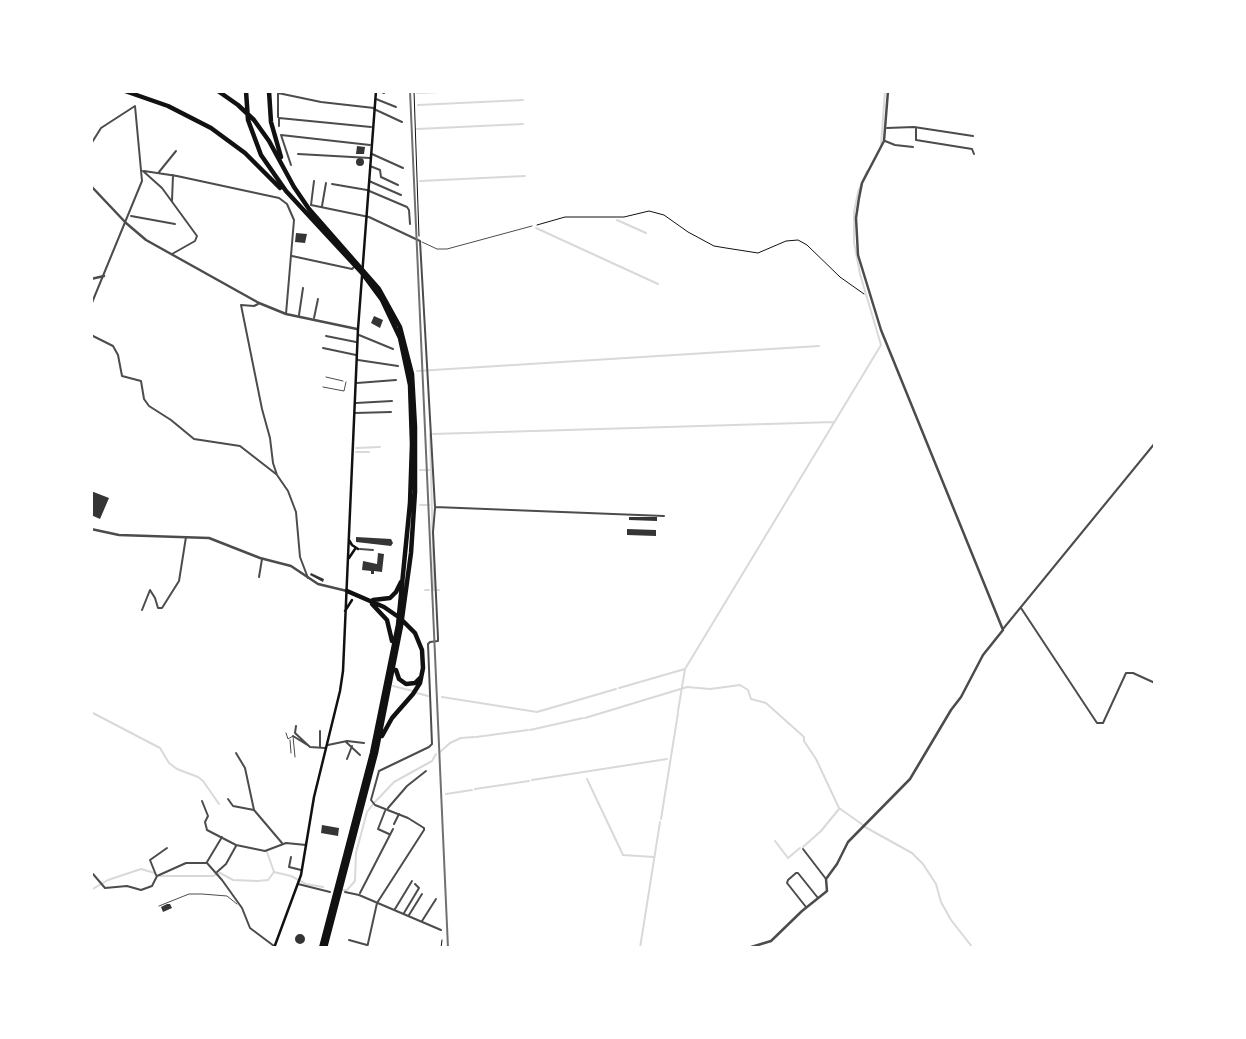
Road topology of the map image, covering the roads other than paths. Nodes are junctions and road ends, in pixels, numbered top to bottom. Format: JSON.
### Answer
{"nodes":[{"id":1,"x":125,"y":91,"type":"edge"},
{"id":2,"x":218,"y":91,"type":"edge"},
{"id":3,"x":269,"y":91,"type":"edge"},
{"id":4,"x":378,"y":91,"type":"edge"},
{"id":5,"x":888,"y":91,"type":"edge"},
{"id":6,"x":278,"y":92,"type":"edge"},
{"id":7,"x":384,"y":93,"type":"dead end"},
{"id":8,"x":246,"y":94,"type":"edge"},
{"id":9,"x":375,"y":99,"type":"junction"},
{"id":10,"x":396,"y":107,"type":"dead end"},
{"id":11,"x":375,"y":109,"type":"junction"},
{"id":12,"x":279,"y":118,"type":"junction"},
{"id":13,"x":402,"y":122,"type":"dead end"},
{"id":14,"x":279,"y":125,"type":"dead end"},
{"id":15,"x":373,"y":127,"type":"junction"},
{"id":16,"x":886,"y":128,"type":"junction"},
{"id":17,"x":916,"y":128,"type":"junction"},
{"id":18,"x":280,"y":130,"type":"dead end"},
{"id":19,"x":281,"y":135,"type":"junction"},
{"id":20,"x":973,"y":136,"type":"dead end"},
{"id":21,"x":884,"y":141,"type":"junction"},
{"id":22,"x":91,"y":144,"type":"edge"},
{"id":23,"x":371,"y":145,"type":"junction"},
{"id":24,"x":912,"y":147,"type":"dead end"},
{"id":25,"x":176,"y":151,"type":"dead end"},
{"id":26,"x":298,"y":154,"type":"dead end"},
{"id":27,"x":975,"y":154,"type":"dead end"},
{"id":28,"x":370,"y":156,"type":"junction"},
{"id":29,"x":291,"y":165,"type":"dead end"},
{"id":30,"x":369,"y":166,"type":"junction"},
{"id":31,"x":403,"y":168,"type":"dead end"},
{"id":32,"x":143,"y":171,"type":"junction"},
{"id":33,"x":285,"y":171,"type":"junction"},
{"id":34,"x":159,"y":173,"type":"junction"},
{"id":35,"x":173,"y":175,"type":"junction"},
{"id":36,"x":314,"y":181,"type":"dead end"},
{"id":37,"x":368,"y":181,"type":"junction"},
{"id":38,"x":326,"y":183,"type":"dead end"},
{"id":39,"x":332,"y":184,"type":"dead end"},
{"id":40,"x":398,"y":185,"type":"dead end"},
{"id":41,"x":91,"y":186,"type":"edge"},
{"id":42,"x":367,"y":190,"type":"junction"},
{"id":43,"x":401,"y":195,"type":"dead end"},
{"id":44,"x":172,"y":202,"type":"junction"},
{"id":45,"x":322,"y":208,"type":"junction"},
{"id":46,"x":306,"y":213,"type":"junction"},
{"id":47,"x":130,"y":215,"type":"junction"},
{"id":48,"x":365,"y":216,"type":"junction"},
{"id":49,"x":126,"y":223,"type":"junction"},
{"id":50,"x":175,"y":224,"type":"dead end"},
{"id":51,"x":410,"y":224,"type":"dead end"},
{"id":52,"x":532,"y":226,"type":"road end"},
{"id":53,"x":420,"y":241,"type":"junction"},
{"id":54,"x":171,"y":255,"type":"junction"},
{"id":55,"x":291,"y":256,"type":"junction"},
{"id":56,"x":356,"y":256,"type":"junction"},
{"id":57,"x":104,"y":276,"type":"junction"},
{"id":58,"x":91,"y":279,"type":"edge"},
{"id":59,"x":369,"y":279,"type":"junction"},
{"id":60,"x":303,"y":288,"type":"dead end"},
{"id":61,"x":318,"y":299,"type":"dead end"},
{"id":62,"x":258,"y":303,"type":"junction"},
{"id":63,"x":91,"y":305,"type":"edge"},
{"id":64,"x":286,"y":314,"type":"junction"},
{"id":65,"x":298,"y":316,"type":"junction"},
{"id":66,"x":313,"y":320,"type":"junction"},
{"id":67,"x":358,"y":329,"type":"junction"},
{"id":68,"x":91,"y":335,"type":"edge"},
{"id":69,"x":326,"y":335,"type":"dead end"},
{"id":70,"x":358,"y":335,"type":"junction"},
{"id":71,"x":358,"y":343,"type":"junction"},
{"id":72,"x":323,"y":348,"type":"dead end"},
{"id":73,"x":393,"y":349,"type":"dead end"},
{"id":74,"x":357,"y":358,"type":"junction"},
{"id":75,"x":398,"y":366,"type":"dead end"},
{"id":76,"x":326,"y":377,"type":"dead end"},
{"id":77,"x":396,"y":380,"type":"dead end"},
{"id":78,"x":356,"y":384,"type":"junction"},
{"id":79,"x":323,"y":387,"type":"dead end"},
{"id":80,"x":393,"y":401,"type":"dead end"},
{"id":81,"x":355,"y":403,"type":"junction"},
{"id":82,"x":391,"y":412,"type":"dead end"},
{"id":83,"x":354,"y":413,"type":"junction"},
{"id":84,"x":1155,"y":443,"type":"edge"},
{"id":85,"x":277,"y":475,"type":"junction"},
{"id":86,"x":435,"y":507,"type":"junction"},
{"id":87,"x":664,"y":516,"type":"dead end"},
{"id":88,"x":91,"y":529,"type":"edge"},
{"id":89,"x":186,"y":536,"type":"junction"},
{"id":90,"x":348,"y":537,"type":"junction"},
{"id":91,"x":348,"y":548,"type":"junction"},
{"id":92,"x":357,"y":549,"type":"junction"},
{"id":93,"x":373,"y":550,"type":"dead end"},
{"id":94,"x":262,"y":558,"type":"junction"},
{"id":95,"x":348,"y":561,"type":"junction"},
{"id":96,"x":406,"y":565,"type":"junction"},
{"id":97,"x":305,"y":569,"type":"junction"},
{"id":98,"x":299,"y":571,"type":"junction"},
{"id":99,"x":259,"y":577,"type":"dead end"},
{"id":100,"x":308,"y":579,"type":"junction"},
{"id":101,"x":352,"y":593,"type":"junction"},
{"id":102,"x":1020,"y":608,"type":"junction"},
{"id":103,"x":142,"y":610,"type":"dead end"},
{"id":104,"x":345,"y":611,"type":"junction"},
{"id":105,"x":1003,"y":630,"type":"junction"},
{"id":106,"x":394,"y":658,"type":"junction"},
{"id":107,"x":422,"y":673,"type":"junction"},
{"id":108,"x":1155,"y":683,"type":"edge"},
{"id":109,"x":296,"y":726,"type":"dead end"},
{"id":110,"x":320,"y":731,"type":"dead end"},
{"id":111,"x":286,"y":733,"type":"dead end"},
{"id":112,"x":291,"y":737,"type":"junction"},
{"id":113,"x":345,"y":741,"type":"junction"},
{"id":114,"x":364,"y":743,"type":"dead end"},
{"id":115,"x":352,"y":745,"type":"junction"},
{"id":116,"x":310,"y":747,"type":"junction"},
{"id":117,"x":326,"y":747,"type":"junction"},
{"id":118,"x":320,"y":748,"type":"junction"},
{"id":119,"x":291,"y":752,"type":"dead end"},
{"id":120,"x":236,"y":753,"type":"dead end"},
{"id":121,"x":376,"y":753,"type":"junction"},
{"id":122,"x":362,"y":754,"type":"joint"},
{"id":123,"x":295,"y":757,"type":"dead end"},
{"id":124,"x":346,"y":759,"type":"dead end"},
{"id":125,"x":360,"y":761,"type":"dead end"},
{"id":126,"x":426,"y":771,"type":"dead end"},
{"id":127,"x":228,"y":799,"type":"dead end"},
{"id":128,"x":202,"y":801,"type":"dead end"},
{"id":129,"x":387,"y":809,"type":"junction"},
{"id":130,"x":254,"y":810,"type":"junction"},
{"id":131,"x":399,"y":813,"type":"junction"},
{"id":132,"x":394,"y":824,"type":"dead end"},
{"id":133,"x":393,"y":829,"type":"dead end"},
{"id":134,"x":390,"y":835,"type":"junction"},
{"id":135,"x":222,"y":837,"type":"junction"},
{"id":136,"x":283,"y":844,"type":"junction"},
{"id":137,"x":236,"y":845,"type":"junction"},
{"id":138,"x":307,"y":846,"type":"junction"},
{"id":139,"x":167,"y":848,"type":"dead end"},
{"id":140,"x":803,"y":849,"type":"dead end"},
{"id":141,"x":292,"y":857,"type":"dead end"},
{"id":142,"x":207,"y":863,"type":"junction"},
{"id":143,"x":302,"y":870,"type":"junction"},
{"id":144,"x":93,"y":874,"type":"dead end"},
{"id":145,"x":217,"y":874,"type":"junction"},
{"id":146,"x":157,"y":876,"type":"junction"},
{"id":147,"x":826,"y":880,"type":"junction"},
{"id":148,"x":412,"y":881,"type":"dead end"},
{"id":149,"x":299,"y":882,"type":"junction"},
{"id":150,"x":415,"y":884,"type":"dead end"},
{"id":151,"x":330,"y":892,"type":"dead end"},
{"id":152,"x":345,"y":892,"type":"dead end"},
{"id":153,"x":422,"y":894,"type":"dead end"},
{"id":154,"x":359,"y":895,"type":"junction"},
{"id":155,"x":436,"y":899,"type":"dead end"},
{"id":156,"x":818,"y":899,"type":"junction"},
{"id":157,"x":377,"y":903,"type":"junction"},
{"id":158,"x":239,"y":905,"type":"junction"},
{"id":159,"x":159,"y":906,"type":"dead end"},
{"id":160,"x":807,"y":908,"type":"junction"},
{"id":161,"x":395,"y":910,"type":"junction"},
{"id":162,"x":404,"y":914,"type":"junction"},
{"id":163,"x":408,"y":916,"type":"junction"},
{"id":164,"x":422,"y":922,"type":"junction"},
{"id":165,"x":441,"y":930,"type":"dead end"},
{"id":166,"x":349,"y":940,"type":"dead end"},
{"id":167,"x":368,"y":946,"type":"edge"},
{"id":168,"x":274,"y":947,"type":"edge"},
{"id":169,"x":323,"y":948,"type":"edge"},
{"id":170,"x":748,"y":948,"type":"edge"}],
"edges":[{"from":1,"to":46,"type":"highway"},
{"from":2,"to":33,"type":"highway"},
{"from":3,"to":33,"type":"highway"},
{"from":4,"to":7,"type":"street"},
{"from":4,"to":9,"type":"main road"},
{"from":5,"to":16,"type":"street"},
{"from":6,"to":11,"type":"street"},
{"from":6,"to":12,"type":"street"},
{"from":8,"to":46,"type":"highway"},
{"from":9,"to":10,"type":"street"},
{"from":9,"to":11,"type":"main road"},
{"from":11,"to":13,"type":"street"},
{"from":11,"to":15,"type":"main road"},
{"from":12,"to":14,"type":"street"},
{"from":12,"to":15,"type":"street"},
{"from":15,"to":23,"type":"main road"},
{"from":16,"to":17,"type":"street"},
{"from":16,"to":21,"type":"street"},
{"from":17,"to":20,"type":"street"},
{"from":17,"to":27,"type":"street"},
{"from":18,"to":19,"type":"street"},
{"from":19,"to":23,"type":"street"},
{"from":19,"to":29,"type":"street"},
{"from":21,"to":24,"type":"street"},
{"from":21,"to":105,"type":"street"},
{"from":22,"to":32,"type":"street"},
{"from":23,"to":28,"type":"main road"},
{"from":25,"to":34,"type":"street"},
{"from":26,"to":28,"type":"street"},
{"from":28,"to":30,"type":"main road"},
{"from":28,"to":31,"type":"street"},
{"from":30,"to":37,"type":"main road"},
{"from":30,"to":40,"type":"street"},
{"from":32,"to":34,"type":"street"},
{"from":32,"to":44,"type":"street"},
{"from":32,"to":47,"type":"street"},
{"from":33,"to":56,"type":"highway"},
{"from":34,"to":35,"type":"street"},
{"from":35,"to":44,"type":"street"},
{"from":35,"to":55,"type":"street"},
{"from":36,"to":45,"type":"street"},
{"from":37,"to":42,"type":"main road"},
{"from":37,"to":43,"type":"street"},
{"from":38,"to":45,"type":"street"},
{"from":39,"to":42,"type":"street"},
{"from":41,"to":49,"type":"street"},
{"from":42,"to":48,"type":"main road"},
{"from":42,"to":51,"type":"street"},
{"from":44,"to":54,"type":"street"},
{"from":45,"to":48,"type":"street"},
{"from":46,"to":56,"type":"highway"},
{"from":47,"to":49,"type":"street"},
{"from":47,"to":50,"type":"street"},
{"from":48,"to":53,"type":"street"},
{"from":48,"to":56,"type":"main road"},
{"from":49,"to":54,"type":"street"},
{"from":49,"to":57,"type":"street"},
{"from":52,"to":53,"type":"lane"},
{"from":53,"to":86,"type":"street"},
{"from":54,"to":62,"type":"street"},
{"from":55,"to":56,"type":"street"},
{"from":55,"to":64,"type":"street"},
{"from":56,"to":59,"type":"highway"},
{"from":56,"to":67,"type":"main road"},
{"from":57,"to":58,"type":"street"},
{"from":57,"to":63,"type":"street"},
{"from":59,"to":96,"type":"highway"},
{"from":59,"to":106,"type":"highway"},
{"from":60,"to":65,"type":"street"},
{"from":61,"to":66,"type":"street"},
{"from":62,"to":64,"type":"street"},
{"from":62,"to":85,"type":"street"},
{"from":64,"to":65,"type":"street"},
{"from":65,"to":66,"type":"street"},
{"from":66,"to":67,"type":"street"},
{"from":67,"to":70,"type":"main road"},
{"from":68,"to":85,"type":"street"},
{"from":69,"to":71,"type":"street"},
{"from":70,"to":71,"type":"main road"},
{"from":70,"to":73,"type":"street"},
{"from":71,"to":74,"type":"main road"},
{"from":72,"to":74,"type":"street"},
{"from":74,"to":75,"type":"street"},
{"from":74,"to":78,"type":"main road"},
{"from":76,"to":79,"type":"lane"},
{"from":77,"to":78,"type":"street"},
{"from":78,"to":81,"type":"main road"},
{"from":80,"to":81,"type":"street"},
{"from":81,"to":83,"type":"main road"},
{"from":82,"to":83,"type":"street"},
{"from":83,"to":90,"type":"main road"},
{"from":84,"to":102,"type":"street"},
{"from":85,"to":97,"type":"street"},
{"from":86,"to":87,"type":"street"},
{"from":86,"to":129,"type":"street"},
{"from":88,"to":89,"type":"street"},
{"from":89,"to":94,"type":"street"},
{"from":89,"to":103,"type":"street"},
{"from":90,"to":91,"type":"main road"},
{"from":90,"to":92,"type":"main road"},
{"from":91,"to":92,"type":"street"},
{"from":91,"to":95,"type":"main road"},
{"from":92,"to":93,"type":"street"},
{"from":92,"to":95,"type":"main road"},
{"from":94,"to":98,"type":"street"},
{"from":94,"to":99,"type":"street"},
{"from":95,"to":101,"type":"main road"},
{"from":96,"to":101,"type":"highway"},
{"from":96,"to":106,"type":"highway"},
{"from":97,"to":98,"type":"street"},
{"from":97,"to":100,"type":"street"},
{"from":98,"to":100,"type":"street"},
{"from":100,"to":101,"type":"street"},
{"from":101,"to":104,"type":"main road"},
{"from":101,"to":104,"type":"main road"},
{"from":101,"to":106,"type":"highway"},
{"from":101,"to":107,"type":"highway"},
{"from":102,"to":105,"type":"street"},
{"from":102,"to":108,"type":"street"},
{"from":104,"to":117,"type":"main road"},
{"from":105,"to":147,"type":"street"},
{"from":106,"to":107,"type":"highway"},
{"from":106,"to":121,"type":"highway"},
{"from":106,"to":169,"type":"highway"},
{"from":107,"to":121,"type":"highway"},
{"from":109,"to":116,"type":"street"},
{"from":110,"to":118,"type":"street"},
{"from":111,"to":112,"type":"lane"},
{"from":112,"to":116,"type":"street"},
{"from":112,"to":119,"type":"lane"},
{"from":112,"to":123,"type":"lane"},
{"from":113,"to":114,"type":"street"},
{"from":113,"to":115,"type":"street"},
{"from":113,"to":117,"type":"street"},
{"from":115,"to":122,"type":"street"},
{"from":115,"to":124,"type":"street"},
{"from":116,"to":118,"type":"street"},
{"from":117,"to":118,"type":"street"},
{"from":117,"to":138,"type":"main road"},
{"from":120,"to":130,"type":"street"},
{"from":121,"to":169,"type":"highway"},
{"from":122,"to":125,"type":"lane"},
{"from":126,"to":129,"type":"street"},
{"from":127,"to":130,"type":"street"},
{"from":128,"to":135,"type":"street"},
{"from":129,"to":131,"type":"street"},
{"from":129,"to":134,"type":"street"},
{"from":130,"to":136,"type":"street"},
{"from":131,"to":132,"type":"street"},
{"from":131,"to":157,"type":"street"},
{"from":133,"to":134,"type":"street"},
{"from":134,"to":154,"type":"street"},
{"from":135,"to":137,"type":"street"},
{"from":135,"to":142,"type":"street"},
{"from":136,"to":137,"type":"street"},
{"from":136,"to":138,"type":"street"},
{"from":137,"to":145,"type":"street"},
{"from":138,"to":143,"type":"main road"},
{"from":139,"to":146,"type":"street"},
{"from":140,"to":147,"type":"street"},
{"from":141,"to":143,"type":"street"},
{"from":142,"to":145,"type":"street"},
{"from":142,"to":146,"type":"street"},
{"from":143,"to":149,"type":"main road"},
{"from":144,"to":146,"type":"street"},
{"from":145,"to":158,"type":"street"},
{"from":147,"to":156,"type":"street"},
{"from":148,"to":161,"type":"street"},
{"from":149,"to":151,"type":"street"},
{"from":149,"to":168,"type":"main road"},
{"from":150,"to":162,"type":"street"},
{"from":152,"to":154,"type":"street"},
{"from":153,"to":163,"type":"street"},
{"from":154,"to":157,"type":"street"},
{"from":155,"to":164,"type":"street"},
{"from":156,"to":160,"type":"street"},
{"from":156,"to":160,"type":"street"},
{"from":157,"to":161,"type":"street"},
{"from":157,"to":167,"type":"street"},
{"from":158,"to":159,"type":"lane"},
{"from":158,"to":168,"type":"street"},
{"from":160,"to":170,"type":"street"},
{"from":161,"to":162,"type":"street"},
{"from":162,"to":163,"type":"street"},
{"from":163,"to":164,"type":"street"},
{"from":164,"to":165,"type":"street"},
{"from":166,"to":167,"type":"street"}]}
